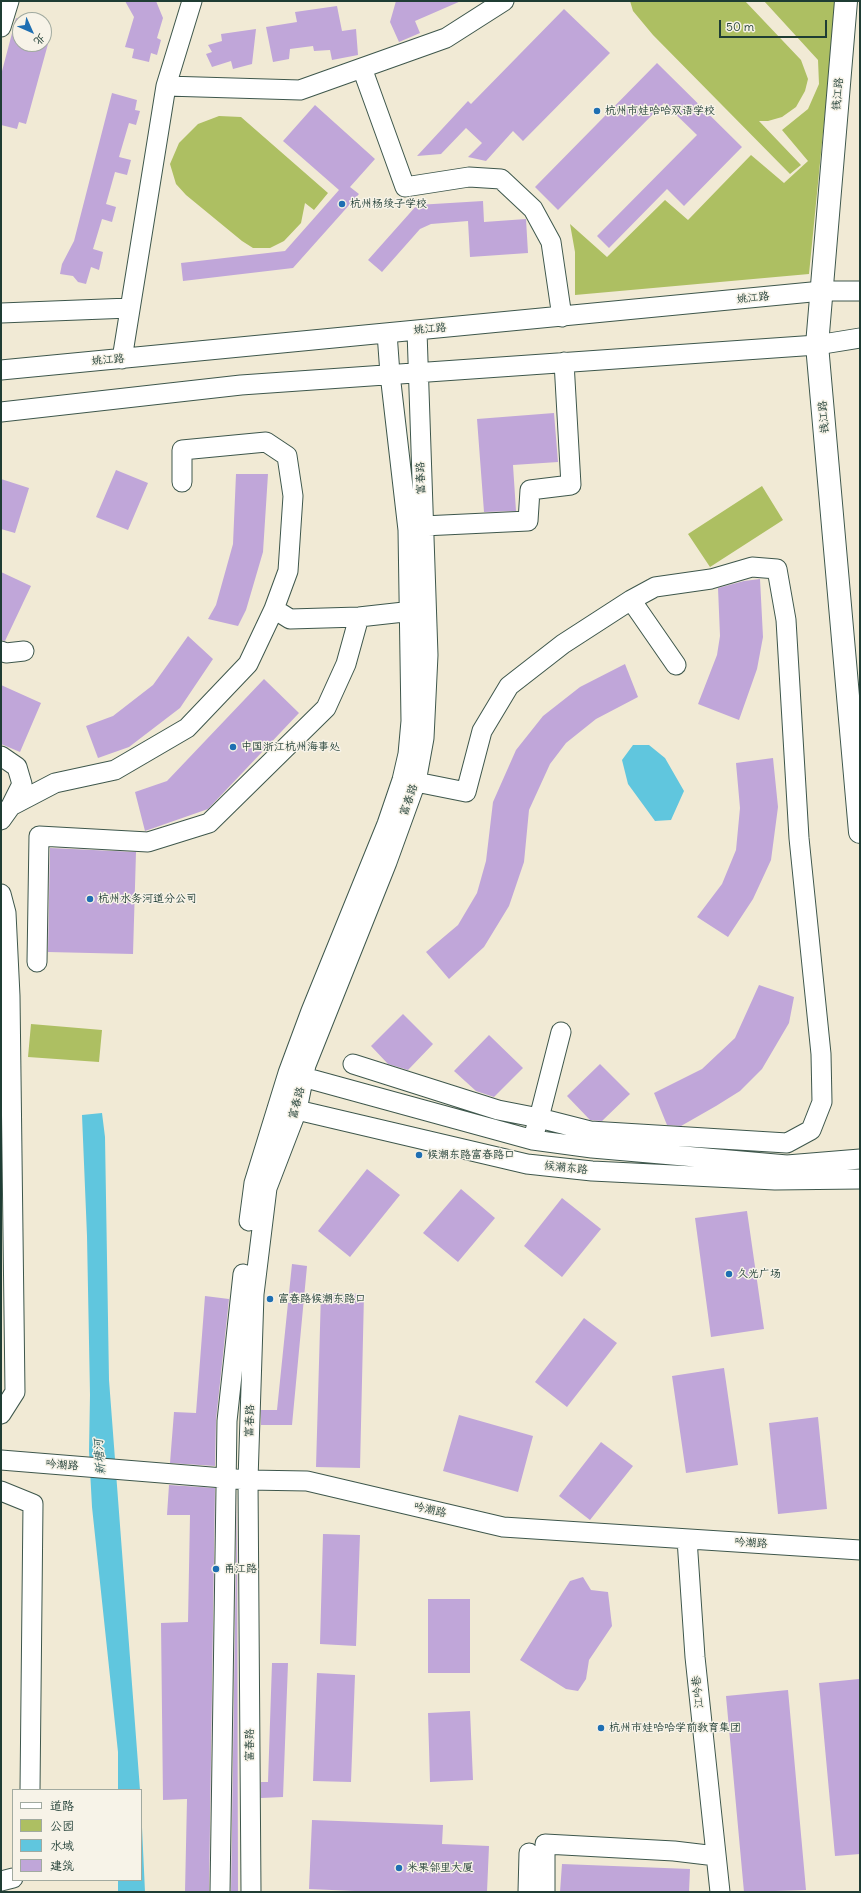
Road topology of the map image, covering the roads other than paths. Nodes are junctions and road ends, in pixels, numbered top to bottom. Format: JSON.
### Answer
{"nodes":[{"id":1,"x":9,"y":1,"type":"edge"},
{"id":2,"x":192,"y":1,"type":"edge"},
{"id":3,"x":504,"y":1,"type":"edge"},
{"id":4,"x":846,"y":1,"type":"edge"},
{"id":5,"x":1,"y":27,"type":"edge"},
{"id":6,"x":362,"y":68,"type":"junction"},
{"id":7,"x":166,"y":86,"type":"junction"},
{"id":8,"x":822,"y":291,"type":"junction"},
{"id":9,"x":860,"y":291,"type":"edge"},
{"id":10,"x":130,"y":308,"type":"junction"},
{"id":11,"x":1,"y":313,"type":"edge"},
{"id":12,"x":562,"y":317,"type":"junction"},
{"id":13,"x":417,"y":331,"type":"junction"},
{"id":14,"x":387,"y":333,"type":"junction"},
{"id":15,"x":860,"y":338,"type":"edge"},
{"id":16,"x":817,"y":345,"type":"junction"},
{"id":17,"x":122,"y":359,"type":"junction"},
{"id":18,"x":564,"y":362,"type":"junction"},
{"id":19,"x":1,"y":370,"type":"edge"},
{"id":20,"x":419,"y":372,"type":"junction"},
{"id":21,"x":390,"y":374,"type":"junction"},
{"id":22,"x":1,"y":412,"type":"edge"},
{"id":23,"x":182,"y":482,"type":"dead end"},
{"id":24,"x":423,"y":526,"type":"junction"},
{"id":25,"x":631,"y":600,"type":"junction"},
{"id":26,"x":274,"y":609,"type":"junction"},
{"id":27,"x":419,"y":610,"type":"junction"},
{"id":28,"x":359,"y":617,"type":"junction"},
{"id":29,"x":24,"y":650,"type":"dead end"},
{"id":30,"x":1,"y":651,"type":"edge"},
{"id":31,"x":676,"y":665,"type":"dead end"},
{"id":32,"x":1,"y":756,"type":"edge"},
{"id":33,"x":416,"y":782,"type":"junction"},
{"id":34,"x":6,"y":813,"type":"edge"},
{"id":35,"x":860,"y":832,"type":"edge"},
{"id":36,"x":1,"y":894,"type":"edge"},
{"id":37,"x":37,"y":962,"type":"dead end"},
{"id":38,"x":562,"y":1032,"type":"dead end"},
{"id":39,"x":353,"y":1064,"type":"dead end"},
{"id":40,"x":296,"y":1075,"type":"junction"},
{"id":41,"x":279,"y":1103,"type":"junction"},
{"id":42,"x":297,"y":1110,"type":"junction"},
{"id":43,"x":538,"y":1118,"type":"junction"},
{"id":44,"x":533,"y":1140,"type":"junction"},
{"id":45,"x":860,"y":1159,"type":"edge"},
{"id":46,"x":527,"y":1164,"type":"junction"},
{"id":47,"x":860,"y":1179,"type":"edge"},
{"id":48,"x":1,"y":1414,"type":"edge"},
{"id":49,"x":1,"y":1460,"type":"edge"},
{"id":50,"x":226,"y":1478,"type":"junction"},
{"id":51,"x":248,"y":1480,"type":"junction"},
{"id":52,"x":1,"y":1491,"type":"edge"},
{"id":53,"x":687,"y":1539,"type":"junction"},
{"id":54,"x":860,"y":1550,"type":"edge"},
{"id":55,"x":30,"y":1789,"type":"edge"},
{"id":56,"x":529,"y":1853,"type":"dead end"},
{"id":57,"x":716,"y":1856,"type":"junction"},
{"id":58,"x":12,"y":1878,"type":"edge"},
{"id":59,"x":1,"y":1880,"type":"edge"},
{"id":60,"x":220,"y":1892,"type":"edge"},
{"id":61,"x":251,"y":1892,"type":"edge"},
{"id":62,"x":528,"y":1892,"type":"edge"},
{"id":63,"x":545,"y":1892,"type":"edge"},
{"id":64,"x":720,"y":1892,"type":"edge"}],
"edges":[{"from":1,"to":5,"type":"street"},
{"from":2,"to":7,"type":"street"},
{"from":3,"to":6,"type":"street"},
{"from":4,"to":8,"type":"main road","name":"钱江路"},
{"from":6,"to":7,"type":"street"},
{"from":6,"to":12,"type":"street"},
{"from":7,"to":10,"type":"street"},
{"from":8,"to":9,"type":"street","name":"姚江路"},
{"from":8,"to":12,"type":"street","name":"姚江路"},
{"from":8,"to":16,"type":"main road","name":"钱江路"},
{"from":10,"to":11,"type":"street"},
{"from":10,"to":17,"type":"street"},
{"from":12,"to":13,"type":"street","name":"姚江路"},
{"from":13,"to":14,"type":"street","name":"姚江路"},
{"from":13,"to":20,"type":"street","name":"富春路"},
{"from":14,"to":17,"type":"street","name":"姚江路"},
{"from":14,"to":21,"type":"street","name":"富春路"},
{"from":15,"to":16,"type":"street"},
{"from":16,"to":18,"type":"street"},
{"from":16,"to":35,"type":"main road","name":"钱江路"},
{"from":17,"to":19,"type":"street","name":"姚江路"},
{"from":18,"to":20,"type":"street"},
{"from":18,"to":24,"type":"street"},
{"from":20,"to":21,"type":"street"},
{"from":20,"to":24,"type":"street","name":"富春路"},
{"from":21,"to":22,"type":"street"},
{"from":21,"to":27,"type":"street","name":"富春路"},
{"from":23,"to":26,"type":"street"},
{"from":24,"to":27,"type":"street","name":"富春路"},
{"from":25,"to":31,"type":"street"},
{"from":25,"to":33,"type":"street"},
{"from":25,"to":43,"type":"street"},
{"from":26,"to":28,"type":"street"},
{"from":26,"to":34,"type":"street"},
{"from":27,"to":28,"type":"street"},
{"from":27,"to":33,"type":"street","name":"富春路"},
{"from":27,"to":40,"type":"street","name":"富春路"},
{"from":28,"to":37,"type":"street"},
{"from":29,"to":30,"type":"street"},
{"from":32,"to":34,"type":"street"},
{"from":33,"to":40,"type":"street","name":"富春路"},
{"from":36,"to":48,"type":"street"},
{"from":38,"to":43,"type":"street"},
{"from":39,"to":43,"type":"street"},
{"from":40,"to":41,"type":"street","name":"富春路"},
{"from":40,"to":42,"type":"street","name":"富春路"},
{"from":40,"to":44,"type":"street","name":"候潮东路"},
{"from":41,"to":42,"type":"street","name":"候潮东路"},
{"from":41,"to":50,"type":"street","name":"富春路"},
{"from":42,"to":46,"type":"street","name":"候潮东路"},
{"from":42,"to":51,"type":"street","name":"富春路"},
{"from":43,"to":44,"type":"street"},
{"from":44,"to":45,"type":"street","name":"候潮东路"},
{"from":44,"to":46,"type":"street"},
{"from":46,"to":47,"type":"street","name":"候潮东路"},
{"from":49,"to":50,"type":"street","name":"吟潮路"},
{"from":50,"to":51,"type":"street","name":"吟潮路"},
{"from":50,"to":60,"type":"street","name":"富春路"},
{"from":51,"to":53,"type":"street","name":"吟潮路"},
{"from":51,"to":61,"type":"street","name":"富春路"},
{"from":52,"to":55,"type":"street"},
{"from":53,"to":54,"type":"street","name":"吟潮路"},
{"from":53,"to":57,"type":"street","name":"江吟巷"},
{"from":56,"to":62,"type":"street"},
{"from":57,"to":63,"type":"street"},
{"from":57,"to":64,"type":"street","name":"江吟巷"},
{"from":58,"to":59,"type":"street"}]}
